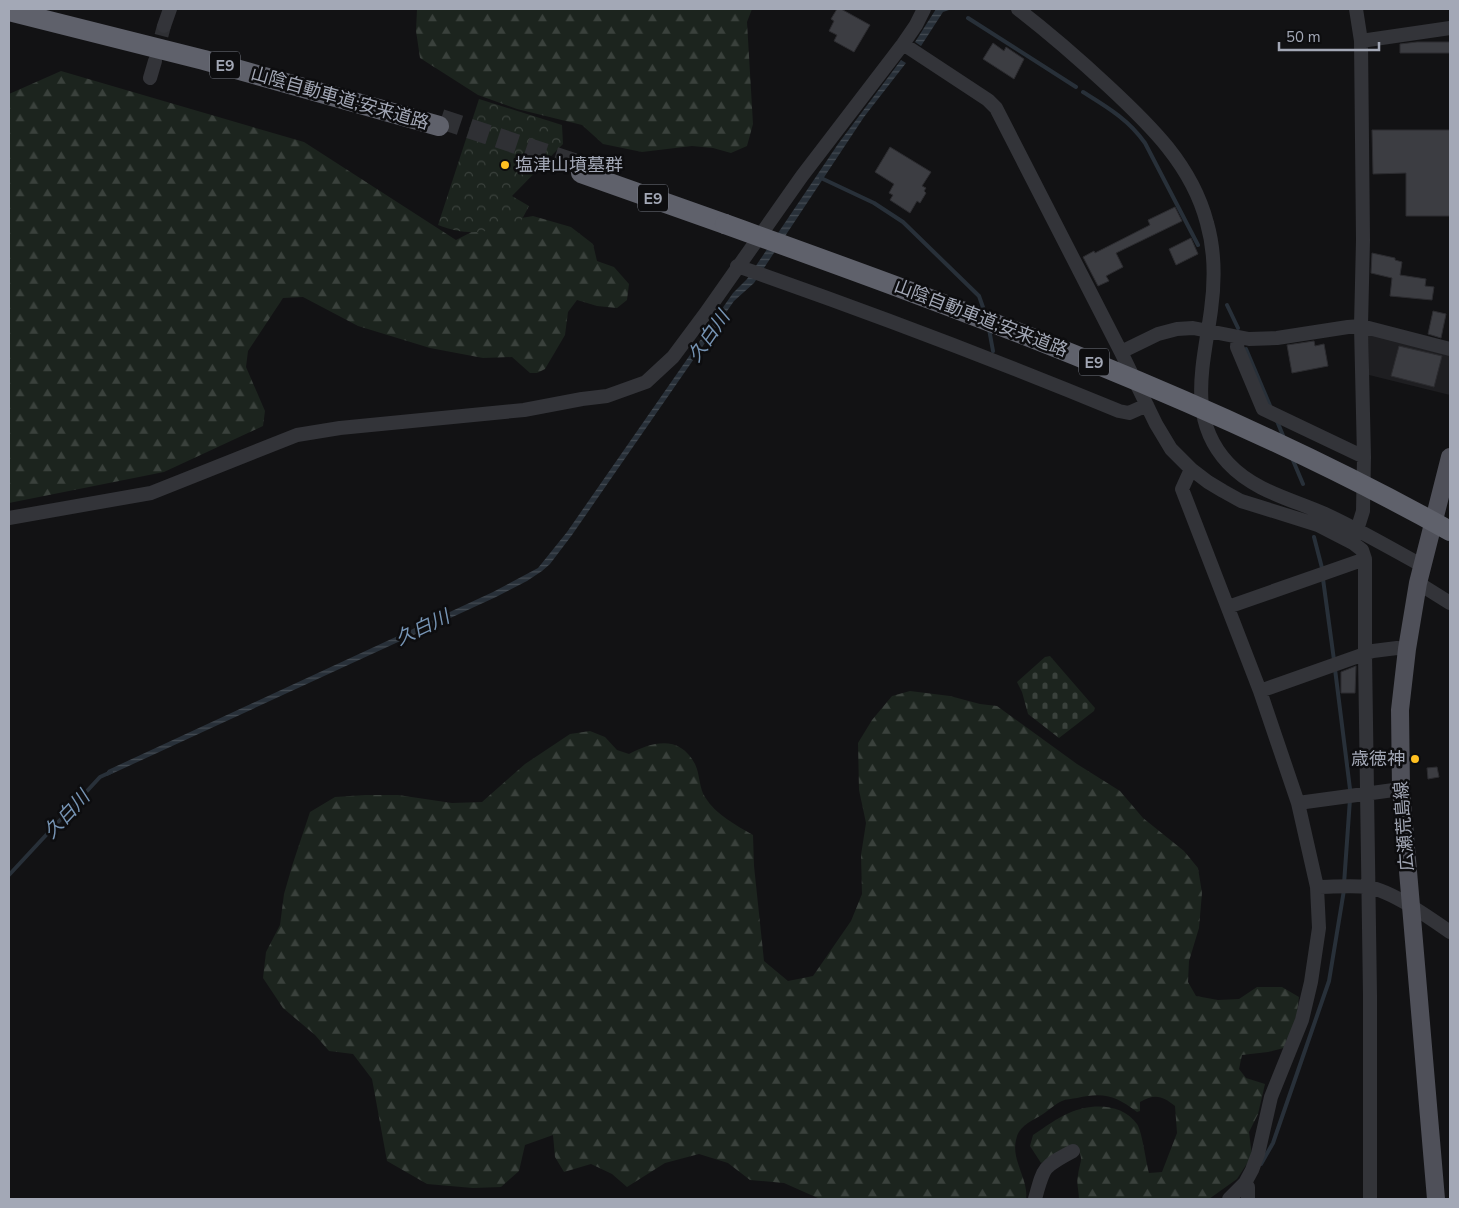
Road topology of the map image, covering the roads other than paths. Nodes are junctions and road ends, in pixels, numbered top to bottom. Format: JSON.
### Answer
{"nodes":[{"id":1,"x":44,"y":9,"type":"edge"},
{"id":2,"x":170,"y":9,"type":"edge"},
{"id":3,"x":924,"y":9,"type":"edge"},
{"id":4,"x":1018,"y":9,"type":"edge"},
{"id":5,"x":1356,"y":9,"type":"edge"},
{"id":6,"x":9,"y":11,"type":"edge"},
{"id":7,"x":164,"y":26,"type":"tunnel mouth"},
{"id":8,"x":1450,"y":28,"type":"edge"},
{"id":9,"x":1361,"y":41,"type":"junction"},
{"id":10,"x":903,"y":44,"type":"junction"},
{"id":11,"x":155,"y":61,"type":"tunnel mouth"},
{"id":12,"x":150,"y":78,"type":"dead end"},
{"id":13,"x":582,"y":169,"type":"tunnel mouth"},
{"id":14,"x":725,"y":220,"type":"junction"},
{"id":15,"x":738,"y":266,"type":"junction"},
{"id":16,"x":1361,"y":326,"type":"junction"},
{"id":17,"x":1208,"y":331,"type":"junction"},
{"id":18,"x":1238,"y":337,"type":"junction"},
{"id":19,"x":1450,"y":349,"type":"edge"},
{"id":20,"x":1121,"y":352,"type":"junction"},
{"id":21,"x":1147,"y":405,"type":"junction"},
{"id":22,"x":1364,"y":457,"type":"junction"},
{"id":23,"x":1450,"y":457,"type":"edge"},
{"id":24,"x":1191,"y":469,"type":"junction"},
{"id":25,"x":1448,"y":476,"type":"edge"},
{"id":26,"x":9,"y":518,"type":"edge"},
{"id":27,"x":1450,"y":523,"type":"edge"},
{"id":28,"x":1357,"y":530,"type":"junction"},
{"id":29,"x":1450,"y":531,"type":"edge"},
{"id":30,"x":1365,"y":559,"type":"junction"},
{"id":31,"x":1422,"y":566,"type":"junction"},
{"id":32,"x":1418,"y":584,"type":"junction"},
{"id":33,"x":1450,"y":603,"type":"edge"},
{"id":34,"x":1228,"y":607,"type":"junction"},
{"id":35,"x":1407,"y":649,"type":"junction"},
{"id":36,"x":1365,"y":654,"type":"junction"},
{"id":37,"x":1260,"y":691,"type":"junction"},
{"id":38,"x":1401,"y":789,"type":"junction"},
{"id":39,"x":1366,"y":793,"type":"junction"},
{"id":40,"x":1298,"y":803,"type":"junction"},
{"id":41,"x":1317,"y":887,"type":"junction"},
{"id":42,"x":1368,"y":887,"type":"junction"},
{"id":43,"x":1411,"y":907,"type":"junction"},
{"id":44,"x":1450,"y":932,"type":"edge"},
{"id":45,"x":1073,"y":1151,"type":"dead end"},
{"id":46,"x":1245,"y":1183,"type":"junction"},
{"id":47,"x":1036,"y":1199,"type":"edge"},
{"id":48,"x":1230,"y":1199,"type":"edge"},
{"id":49,"x":1248,"y":1199,"type":"edge"},
{"id":50,"x":1370,"y":1199,"type":"edge"},
{"id":51,"x":1436,"y":1199,"type":"edge"}],
"edges":[{"from":1,"to":6,"type":"highway","name":"山陰自動車道;安来道路","number":"E9"},
{"from":2,"to":7,"type":"street"},
{"from":3,"to":10,"type":"street"},
{"from":4,"to":17,"type":"street"},
{"from":5,"to":9,"type":"street"},
{"from":8,"to":9,"type":"street"},
{"from":9,"to":16,"type":"street"},
{"from":10,"to":15,"type":"street"},
{"from":10,"to":20,"type":"street"},
{"from":11,"to":12,"type":"street"},
{"from":13,"to":14,"type":"highway","name":"山陰自動車道;安来道路","number":"E9"},
{"from":14,"to":27,"type":"highway","name":"山陰自動車道;安来道路","number":"E9"},
{"from":14,"to":29,"type":"highway","name":"山陰自動車道;安来道路","number":"E9","bridge":true},
{"from":15,"to":21,"type":"street"},
{"from":15,"to":26,"type":"street"},
{"from":16,"to":18,"type":"street"},
{"from":16,"to":19,"type":"street"},
{"from":16,"to":22,"type":"street"},
{"from":17,"to":18,"type":"street"},
{"from":17,"to":20,"type":"street"},
{"from":17,"to":28,"type":"street"},
{"from":18,"to":22,"type":"street"},
{"from":20,"to":21,"type":"street"},
{"from":21,"to":24,"type":"street"},
{"from":22,"to":28,"type":"street"},
{"from":23,"to":25,"type":"main road","name":"広瀬荒島線"},
{"from":24,"to":30,"type":"street"},
{"from":24,"to":34,"type":"street"},
{"from":25,"to":31,"type":"main road","name":"広瀬荒島線"},
{"from":28,"to":31,"type":"street"},
{"from":30,"to":34,"type":"street"},
{"from":30,"to":36,"type":"street"},
{"from":31,"to":32,"type":"main road","name":"広瀬荒島線"},
{"from":32,"to":33,"type":"street"},
{"from":32,"to":35,"type":"main road","name":"広瀬荒島線"},
{"from":34,"to":37,"type":"street"},
{"from":35,"to":36,"type":"street"},
{"from":35,"to":38,"type":"main road","name":"広瀬荒島線"},
{"from":36,"to":37,"type":"street"},
{"from":36,"to":39,"type":"street"},
{"from":37,"to":40,"type":"street"},
{"from":38,"to":39,"type":"street"},
{"from":38,"to":43,"type":"main road","name":"広瀬荒島線"},
{"from":39,"to":40,"type":"street"},
{"from":39,"to":42,"type":"street"},
{"from":40,"to":41,"type":"street"},
{"from":41,"to":42,"type":"street"},
{"from":41,"to":46,"type":"street"},
{"from":42,"to":43,"type":"street"},
{"from":42,"to":50,"type":"street"},
{"from":43,"to":44,"type":"street"},
{"from":43,"to":51,"type":"main road","name":"広瀬荒島線"},
{"from":45,"to":47,"type":"street"},
{"from":46,"to":48,"type":"street"},
{"from":46,"to":49,"type":"street"}]}
